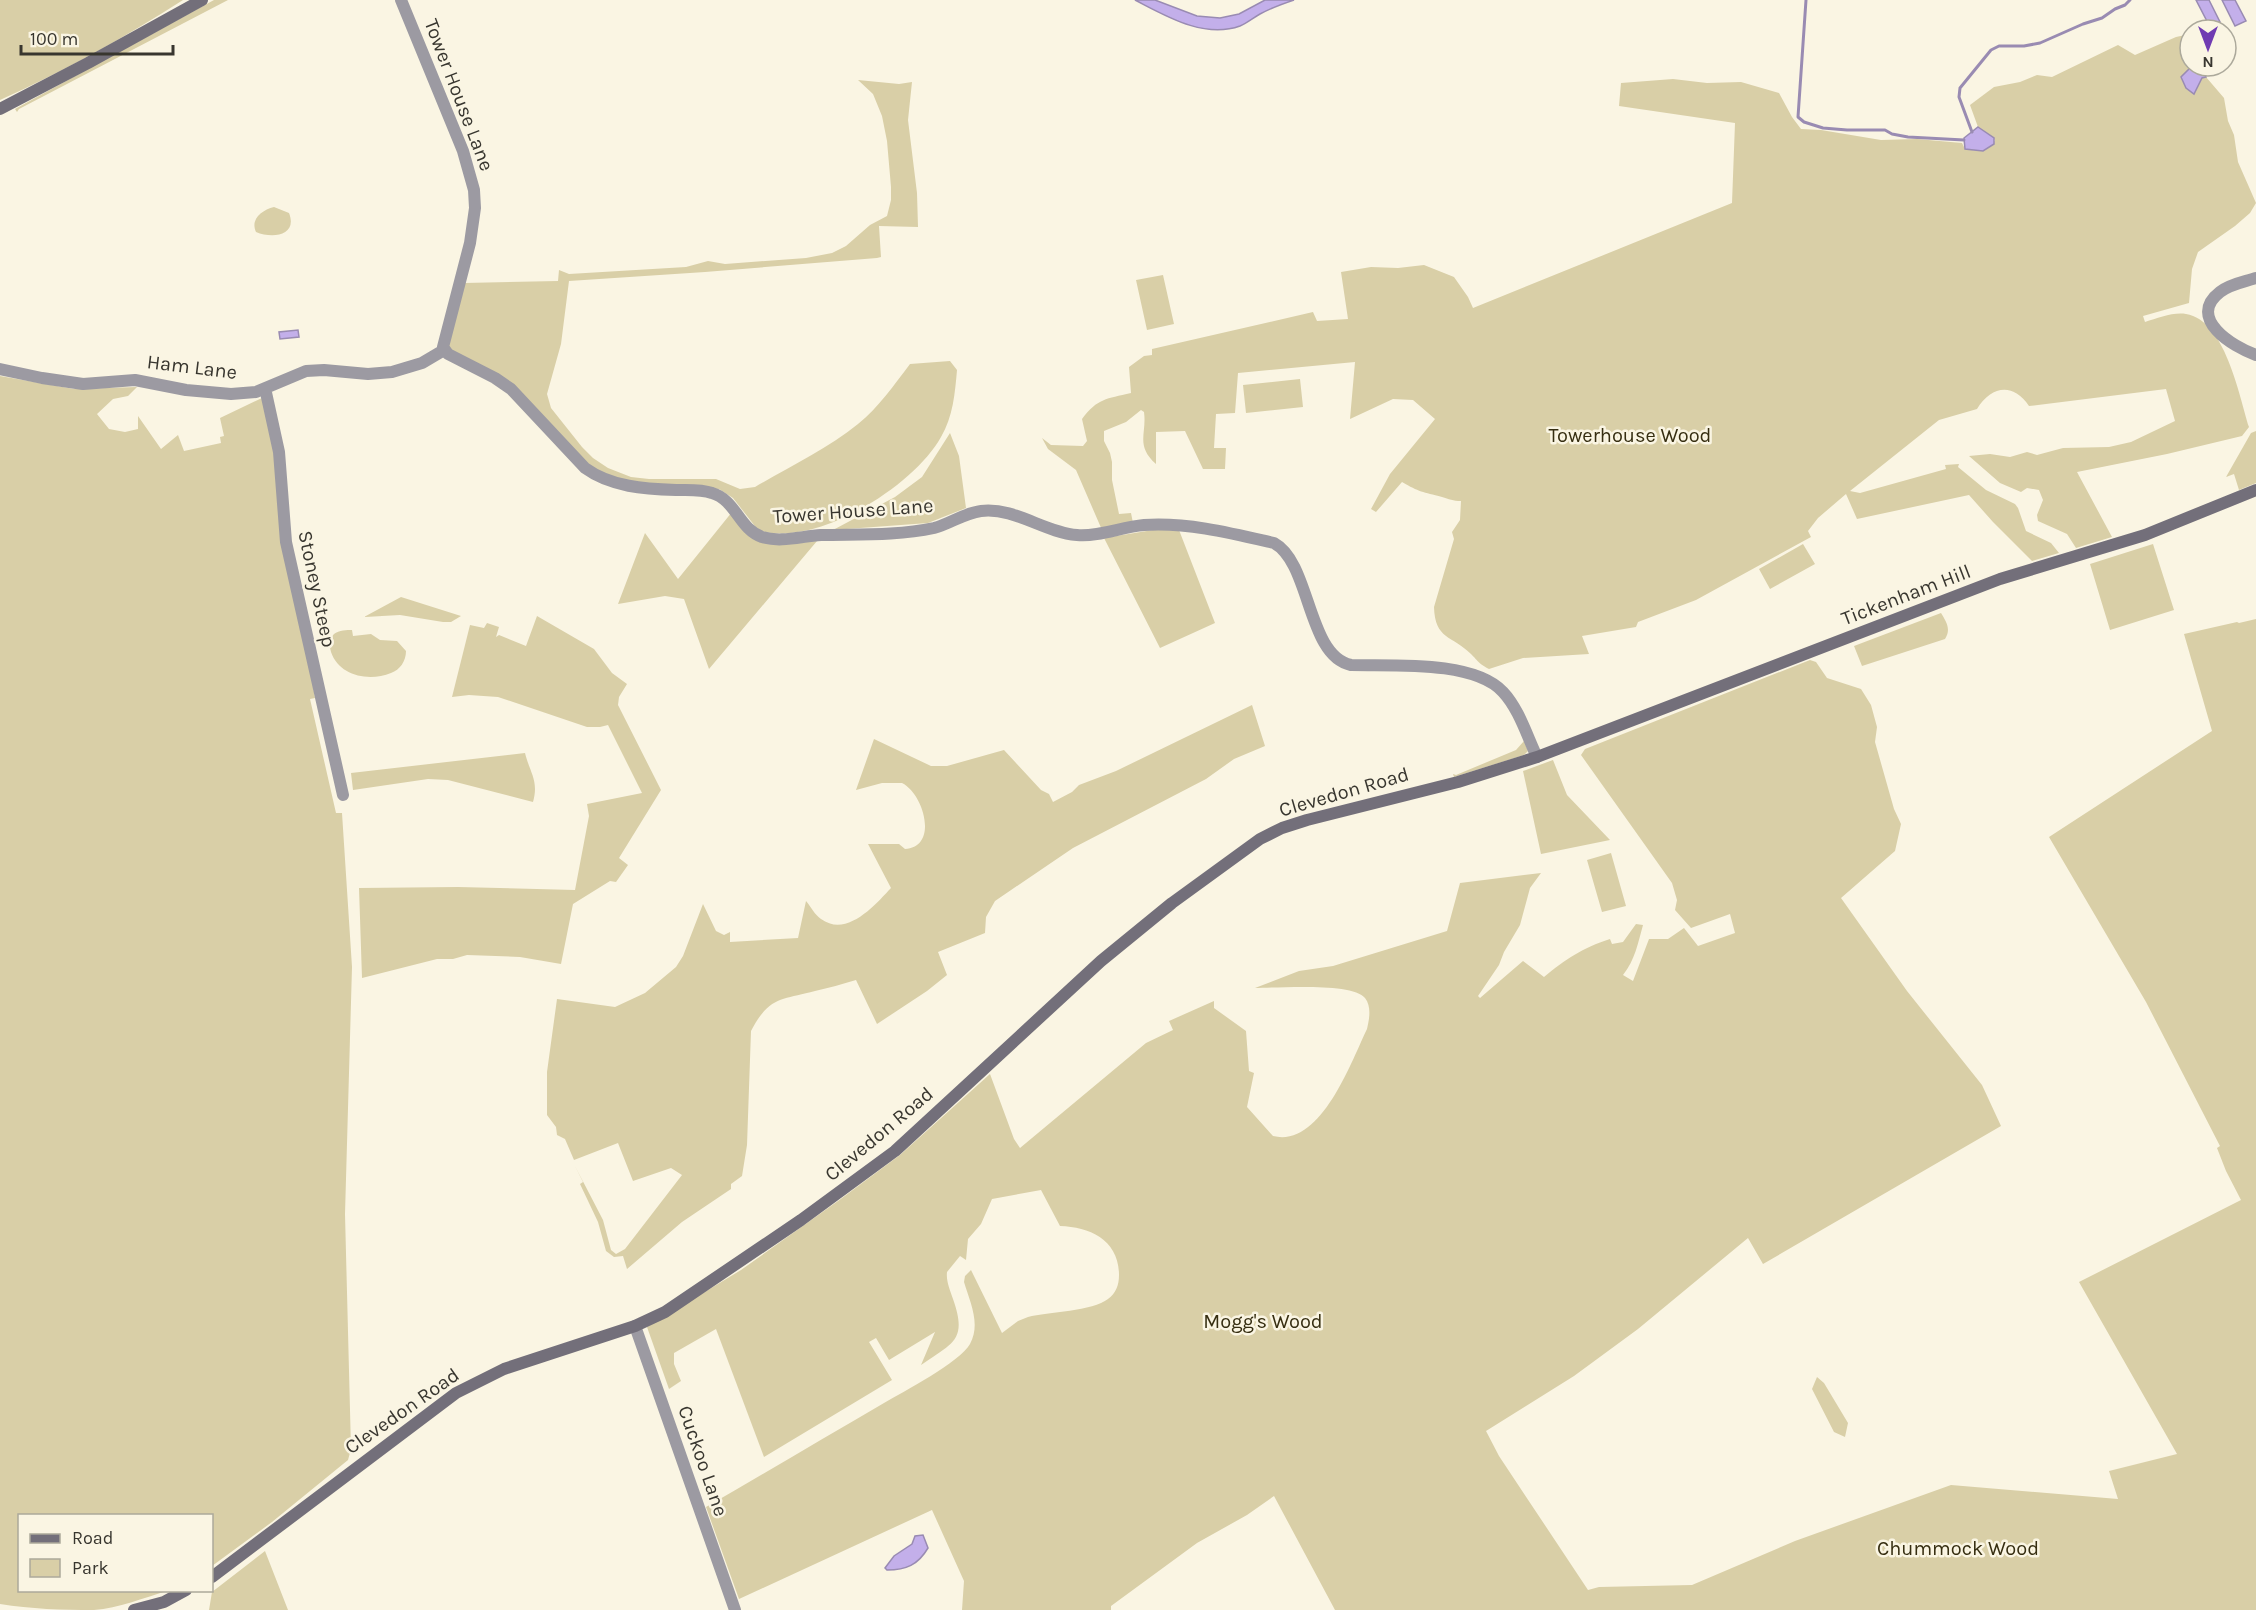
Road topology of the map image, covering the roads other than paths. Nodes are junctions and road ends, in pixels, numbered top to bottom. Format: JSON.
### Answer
{"nodes":[{"id":1,"x":202,"y":0,"type":"edge"},
{"id":2,"x":401,"y":0,"type":"edge"},
{"id":3,"x":0,"y":109,"type":"edge"},
{"id":4,"x":2256,"y":278,"type":"edge"},
{"id":5,"x":444,"y":350,"type":"junction"},
{"id":6,"x":2256,"y":355,"type":"edge"},
{"id":7,"x":0,"y":369,"type":"edge"},
{"id":8,"x":265,"y":388,"type":"junction"},
{"id":9,"x":2256,"y":490,"type":"edge"},
{"id":10,"x":1572,"y":744,"type":"joint"},
{"id":11,"x":1537,"y":757,"type":"junction"},
{"id":12,"x":343,"y":795,"type":"dead end"},
{"id":13,"x":635,"y":1326,"type":"junction"},
{"id":14,"x":213,"y":1576,"type":"edge"},
{"id":15,"x":182,"y":1592,"type":"edge"},
{"id":16,"x":134,"y":1610,"type":"edge"},
{"id":17,"x":735,"y":1610,"type":"edge"}],
"edges":[{"from":1,"to":3,"type":"main road"},
{"from":2,"to":5,"type":"street","name":"Tower House Lane"},
{"from":4,"to":6,"type":"street"},
{"from":5,"to":8,"type":"street","name":"Ham Lane"},
{"from":5,"to":11,"type":"street","name":"Tower House Lane"},
{"from":7,"to":8,"type":"street","name":"Ham Lane"},
{"from":8,"to":12,"type":"street","name":"Stoney Steep"},
{"from":9,"to":10,"type":"main road","name":"Tickenham Hill"},
{"from":10,"to":11,"type":"main road","name":"Clevedon Road"},
{"from":11,"to":13,"type":"main road","name":"Clevedon Road"},
{"from":13,"to":14,"type":"main road","name":"Clevedon Road"},
{"from":13,"to":17,"type":"street","name":"Cuckoo Lane"},
{"from":15,"to":16,"type":"main road"}]}
